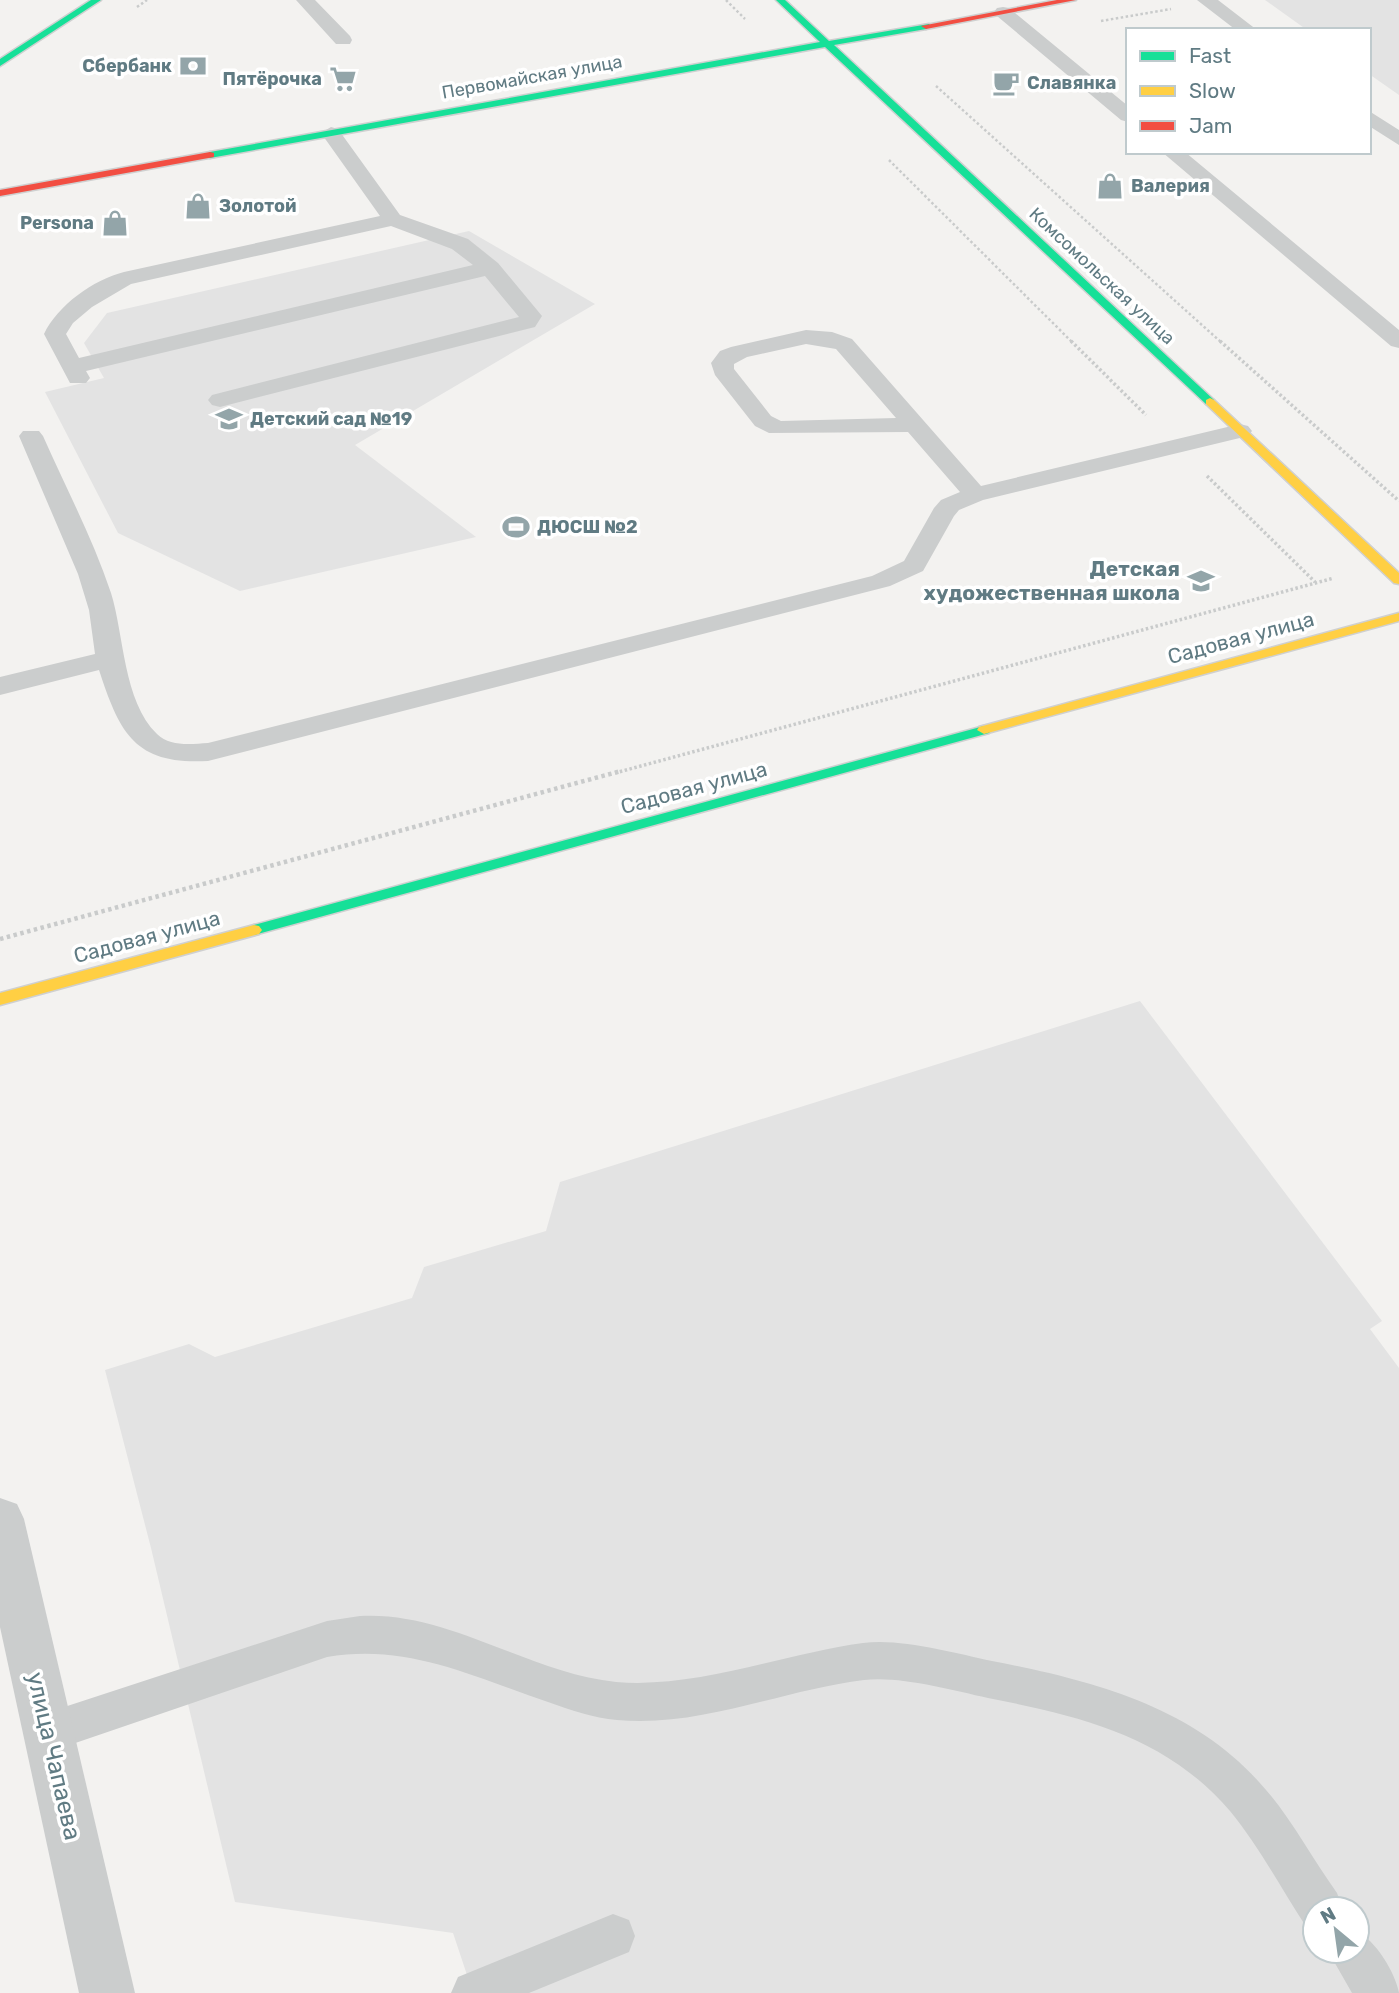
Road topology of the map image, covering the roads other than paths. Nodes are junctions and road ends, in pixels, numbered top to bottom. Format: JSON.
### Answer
{"nodes":[{"id":1,"x":97,"y":0,"type":"edge"},
{"id":2,"x":305,"y":0,"type":"edge"},
{"id":3,"x":780,"y":0,"type":"edge"},
{"id":4,"x":1072,"y":0,"type":"edge"},
{"id":5,"x":1206,"y":0,"type":"edge"},
{"id":6,"x":1003,"y":12,"type":"junction"},
{"id":7,"x":1245,"y":28,"type":"edge"},
{"id":8,"x":343,"y":40,"type":"dead end"},
{"id":9,"x":826,"y":44,"type":"junction"},
{"id":10,"x":0,"y":63,"type":"edge"},
{"id":11,"x":1399,"y":112,"type":"edge"},
{"id":12,"x":1126,"y":114,"type":"edge"},
{"id":13,"x":1371,"y":117,"type":"edge"},
{"id":14,"x":1371,"y":118,"type":"edge"},
{"id":15,"x":331,"y":134,"type":"junction"},
{"id":16,"x":1399,"y":139,"type":"edge"},
{"id":17,"x":1174,"y":154,"type":"edge"},
{"id":18,"x":0,"y":193,"type":"edge"},
{"id":19,"x":394,"y":219,"type":"junction"},
{"id":20,"x":490,"y":268,"type":"junction"},
{"id":21,"x":1399,"y":341,"type":"edge"},
{"id":22,"x":220,"y":400,"type":"dead end"},
{"id":23,"x":914,"y":425,"type":"junction"},
{"id":24,"x":1240,"y":431,"type":"junction"},
{"id":25,"x":31,"y":436,"type":"dead end"},
{"id":26,"x":975,"y":495,"type":"junction"},
{"id":27,"x":1399,"y":580,"type":"edge"},
{"id":28,"x":1399,"y":617,"type":"edge"},
{"id":29,"x":109,"y":659,"type":"junction"},
{"id":30,"x":0,"y":685,"type":"edge"},
{"id":31,"x":0,"y":999,"type":"edge"},
{"id":32,"x":0,"y":1519,"type":"edge"},
{"id":33,"x":49,"y":1732,"type":"junction"},
{"id":34,"x":1312,"y":1895,"type":"edge"},
{"id":35,"x":613,"y":1936,"type":"dead end"},
{"id":36,"x":1359,"y":1965,"type":"edge"},
{"id":37,"x":107,"y":1993,"type":"edge"},
{"id":38,"x":474,"y":1993,"type":"edge"},
{"id":39,"x":1378,"y":1993,"type":"edge"}],
"edges":[{"from":1,"to":10,"type":"street"},
{"from":2,"to":8,"type":"lane"},
{"from":3,"to":9,"type":"street","name":"Комсомольская улица"},
{"from":4,"to":6,"type":"street","name":"Первомайская улица"},
{"from":5,"to":7,"type":"lane"},
{"from":6,"to":9,"type":"street","name":"Первомайская улица"},
{"from":6,"to":12,"type":"lane"},
{"from":9,"to":15,"type":"street","name":"Первомайская улица"},
{"from":9,"to":24,"type":"street","name":"Комсомольская улица"},
{"from":11,"to":13,"type":"lane"},
{"from":14,"to":16,"type":"lane"},
{"from":15,"to":18,"type":"street","name":"Первомайская улица"},
{"from":15,"to":19,"type":"lane"},
{"from":17,"to":21,"type":"lane"},
{"from":19,"to":20,"type":"lane"},
{"from":19,"to":20,"type":"lane"},
{"from":20,"to":22,"type":"lane"},
{"from":23,"to":23,"type":"lane"},
{"from":23,"to":26,"type":"lane"},
{"from":24,"to":26,"type":"lane"},
{"from":24,"to":27,"type":"street","name":"Комсомольская улица"},
{"from":25,"to":29,"type":"lane"},
{"from":26,"to":29,"type":"lane"},
{"from":28,"to":31,"type":"street","name":"Садовая улица"},
{"from":29,"to":30,"type":"lane"},
{"from":32,"to":33,"type":"street","name":"улица Чапаева"},
{"from":33,"to":34,"type":"lane"},
{"from":33,"to":37,"type":"street","name":"улица Чапаева"},
{"from":35,"to":38,"type":"lane"},
{"from":36,"to":39,"type":"lane"}]}
